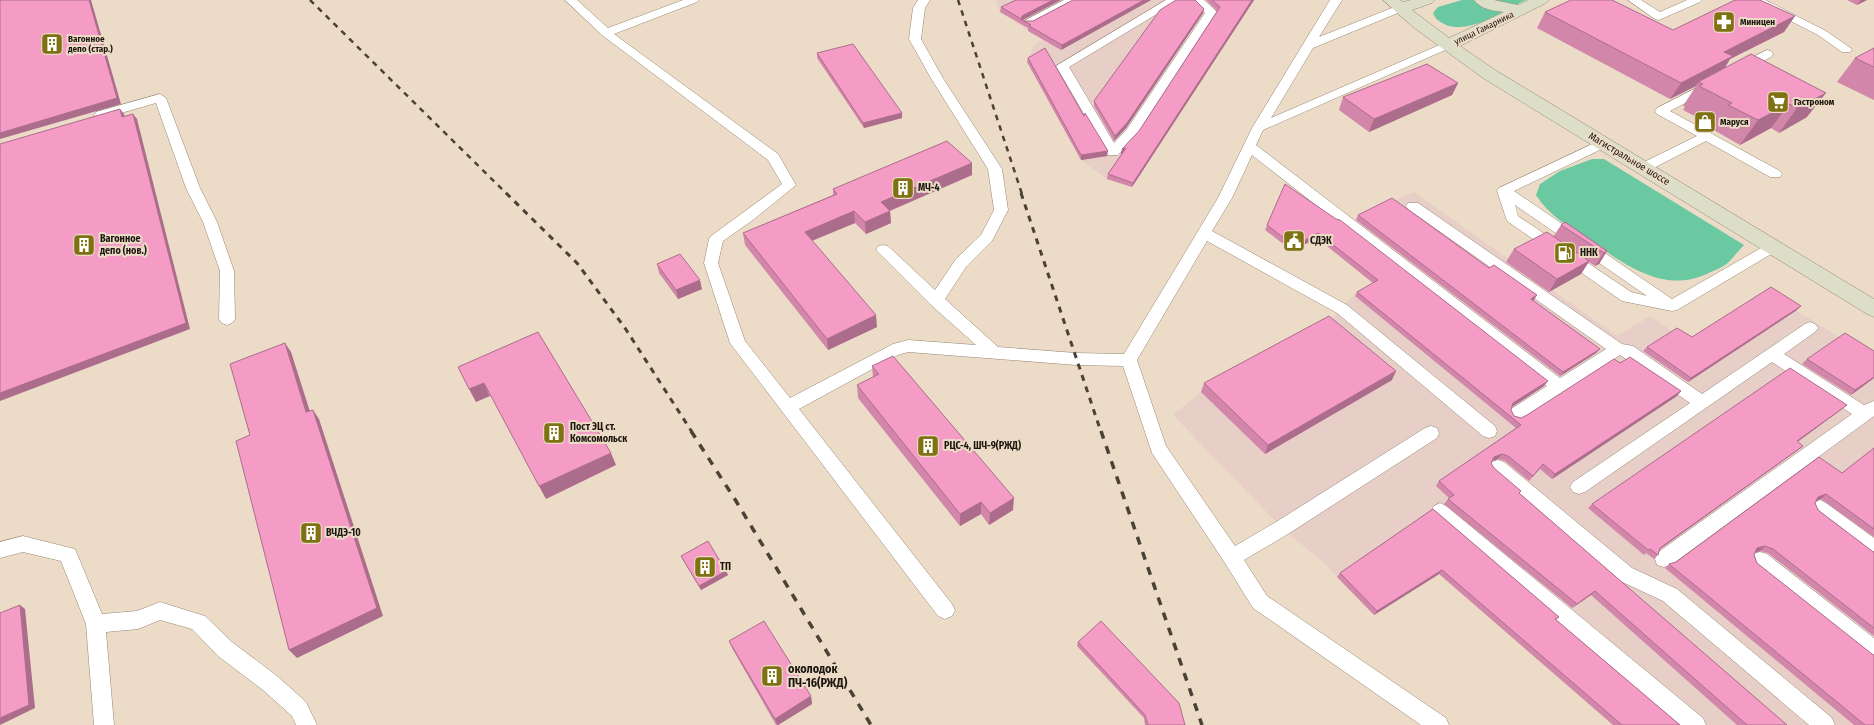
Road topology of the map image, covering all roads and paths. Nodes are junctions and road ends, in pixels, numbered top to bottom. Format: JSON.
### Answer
{"nodes":[{"id":1,"x":571,"y":0,"type":"edge"},
{"id":2,"x":693,"y":0,"type":"edge"},
{"id":3,"x":924,"y":0,"type":"edge"},
{"id":4,"x":1073,"y":0,"type":"edge"},
{"id":5,"x":1174,"y":0,"type":"edge"},
{"id":6,"x":1198,"y":0,"type":"edge"},
{"id":7,"x":1427,"y":0,"type":"edge"},
{"id":8,"x":1482,"y":0,"type":"edge"},
{"id":9,"x":1540,"y":0,"type":"edge"},
{"id":10,"x":1634,"y":0,"type":"edge"},
{"id":11,"x":1696,"y":0,"type":"edge"},
{"id":12,"x":1756,"y":0,"type":"edge"},
{"id":13,"x":1329,"y":1,"type":"edge"},
{"id":14,"x":1396,"y":4,"type":"edge"},
{"id":15,"x":1520,"y":10,"type":"junction"},
{"id":16,"x":1028,"y":22,"type":"edge"},
{"id":17,"x":606,"y":33,"type":"junction"},
{"id":18,"x":1310,"y":45,"type":"junction"},
{"id":19,"x":1448,"y":45,"type":"junction"},
{"id":20,"x":1846,"y":49,"type":"dead end"},
{"id":21,"x":1767,"y":54,"type":"edge"},
{"id":22,"x":84,"y":120,"type":"edge"},
{"id":23,"x":1258,"y":128,"type":"junction"},
{"id":24,"x":1706,"y":136,"type":"junction"},
{"id":25,"x":1603,"y":143,"type":"junction"},
{"id":26,"x":1249,"y":146,"type":"junction"},
{"id":27,"x":1643,"y":168,"type":"junction"},
{"id":28,"x":1775,"y":174,"type":"dead end"},
{"id":29,"x":1413,"y":206,"type":"dead end"},
{"id":30,"x":1204,"y":233,"type":"junction"},
{"id":31,"x":1773,"y":247,"type":"junction"},
{"id":32,"x":883,"y":250,"type":"dead end"},
{"id":33,"x":936,"y":301,"type":"junction"},
{"id":34,"x":1874,"y":309,"type":"edge"},
{"id":35,"x":228,"y":319,"type":"dead end"},
{"id":36,"x":1810,"y":328,"type":"dead end"},
{"id":37,"x":1618,"y":349,"type":"junction"},
{"id":38,"x":994,"y":353,"type":"junction"},
{"id":39,"x":1772,"y":354,"type":"junction"},
{"id":40,"x":1128,"y":360,"type":"junction"},
{"id":41,"x":1559,"y":386,"type":"junction"},
{"id":42,"x":1702,"y":403,"type":"junction"},
{"id":43,"x":788,"y":406,"type":"junction"},
{"id":44,"x":1869,"y":410,"type":"edge"},
{"id":45,"x":1517,"y":414,"type":"dead end"},
{"id":46,"x":1489,"y":431,"type":"dead end"},
{"id":47,"x":1431,"y":433,"type":"dead end"},
{"id":48,"x":1498,"y":467,"type":"dead end"},
{"id":49,"x":1579,"y":487,"type":"dead end"},
{"id":50,"x":1820,"y":508,"type":"dead end"},
{"id":51,"x":1440,"y":511,"type":"dead end"},
{"id":52,"x":1874,"y":548,"type":"edge"},
{"id":53,"x":0,"y":550,"type":"edge"},
{"id":54,"x":1232,"y":557,"type":"junction"},
{"id":55,"x":1664,"y":559,"type":"dead end"},
{"id":56,"x":1760,"y":560,"type":"dead end"},
{"id":57,"x":945,"y":610,"type":"dead end"},
{"id":58,"x":96,"y":624,"type":"junction"},
{"id":59,"x":1874,"y":650,"type":"edge"},
{"id":60,"x":104,"y":725,"type":"edge"},
{"id":61,"x":307,"y":725,"type":"edge"},
{"id":62,"x":1439,"y":725,"type":"edge"},
{"id":63,"x":1696,"y":725,"type":"edge"},
{"id":64,"x":1825,"y":725,"type":"edge"}],
"edges":[{"from":1,"to":17,"type":"lane"},
{"from":2,"to":17,"type":"lane"},
{"from":3,"to":33,"type":"lane"},
{"from":4,"to":16,"type":"lane"},
{"from":5,"to":6,"type":"lane"},
{"from":7,"to":14,"type":"main road"},
{"from":8,"to":15,"type":"main road"},
{"from":9,"to":15,"type":"main road","name":"улица Гамарника"},
{"from":10,"to":11,"type":"lane"},
{"from":12,"to":20,"type":"lane"},
{"from":13,"to":18,"type":"lane"},
{"from":14,"to":18,"type":"lane"},
{"from":14,"to":19,"type":"main road","name":"Магистральное шоссе"},
{"from":15,"to":19,"type":"main road","name":"улица Гамарника"},
{"from":17,"to":43,"type":"lane"},
{"from":18,"to":23,"type":"lane"},
{"from":19,"to":23,"type":"lane"},
{"from":19,"to":25,"type":"main road","name":"Магистральное шоссе"},
{"from":21,"to":24,"type":"lane"},
{"from":22,"to":35,"type":"lane"},
{"from":23,"to":26,"type":"lane"},
{"from":24,"to":27,"type":"lane"},
{"from":24,"to":28,"type":"lane"},
{"from":25,"to":27,"type":"main road","name":"Магистральное шоссе"},
{"from":25,"to":31,"type":"lane"},
{"from":26,"to":30,"type":"lane"},
{"from":26,"to":41,"type":"lane"},
{"from":27,"to":31,"type":"main road","name":"Магистральное шоссе"},
{"from":29,"to":37,"type":"lane"},
{"from":30,"to":40,"type":"lane"},
{"from":30,"to":46,"type":"lane"},
{"from":31,"to":34,"type":"main road","name":"Магистральное шоссе"},
{"from":32,"to":33,"type":"lane"},
{"from":33,"to":38,"type":"lane"},
{"from":36,"to":39,"type":"lane"},
{"from":37,"to":41,"type":"lane"},
{"from":37,"to":42,"type":"lane"},
{"from":38,"to":40,"type":"lane"},
{"from":38,"to":43,"type":"lane"},
{"from":39,"to":42,"type":"lane"},
{"from":39,"to":44,"type":"lane"},
{"from":40,"to":54,"type":"lane"},
{"from":41,"to":45,"type":"lane"},
{"from":42,"to":49,"type":"lane"},
{"from":43,"to":57,"type":"lane"},
{"from":44,"to":55,"type":"lane"},
{"from":47,"to":54,"type":"lane"},
{"from":48,"to":64,"type":"lane"},
{"from":50,"to":52,"type":"lane"},
{"from":51,"to":63,"type":"lane"},
{"from":53,"to":58,"type":"lane"},
{"from":54,"to":62,"type":"lane"},
{"from":56,"to":59,"type":"lane"},
{"from":58,"to":60,"type":"lane"},
{"from":58,"to":61,"type":"lane"}]}
